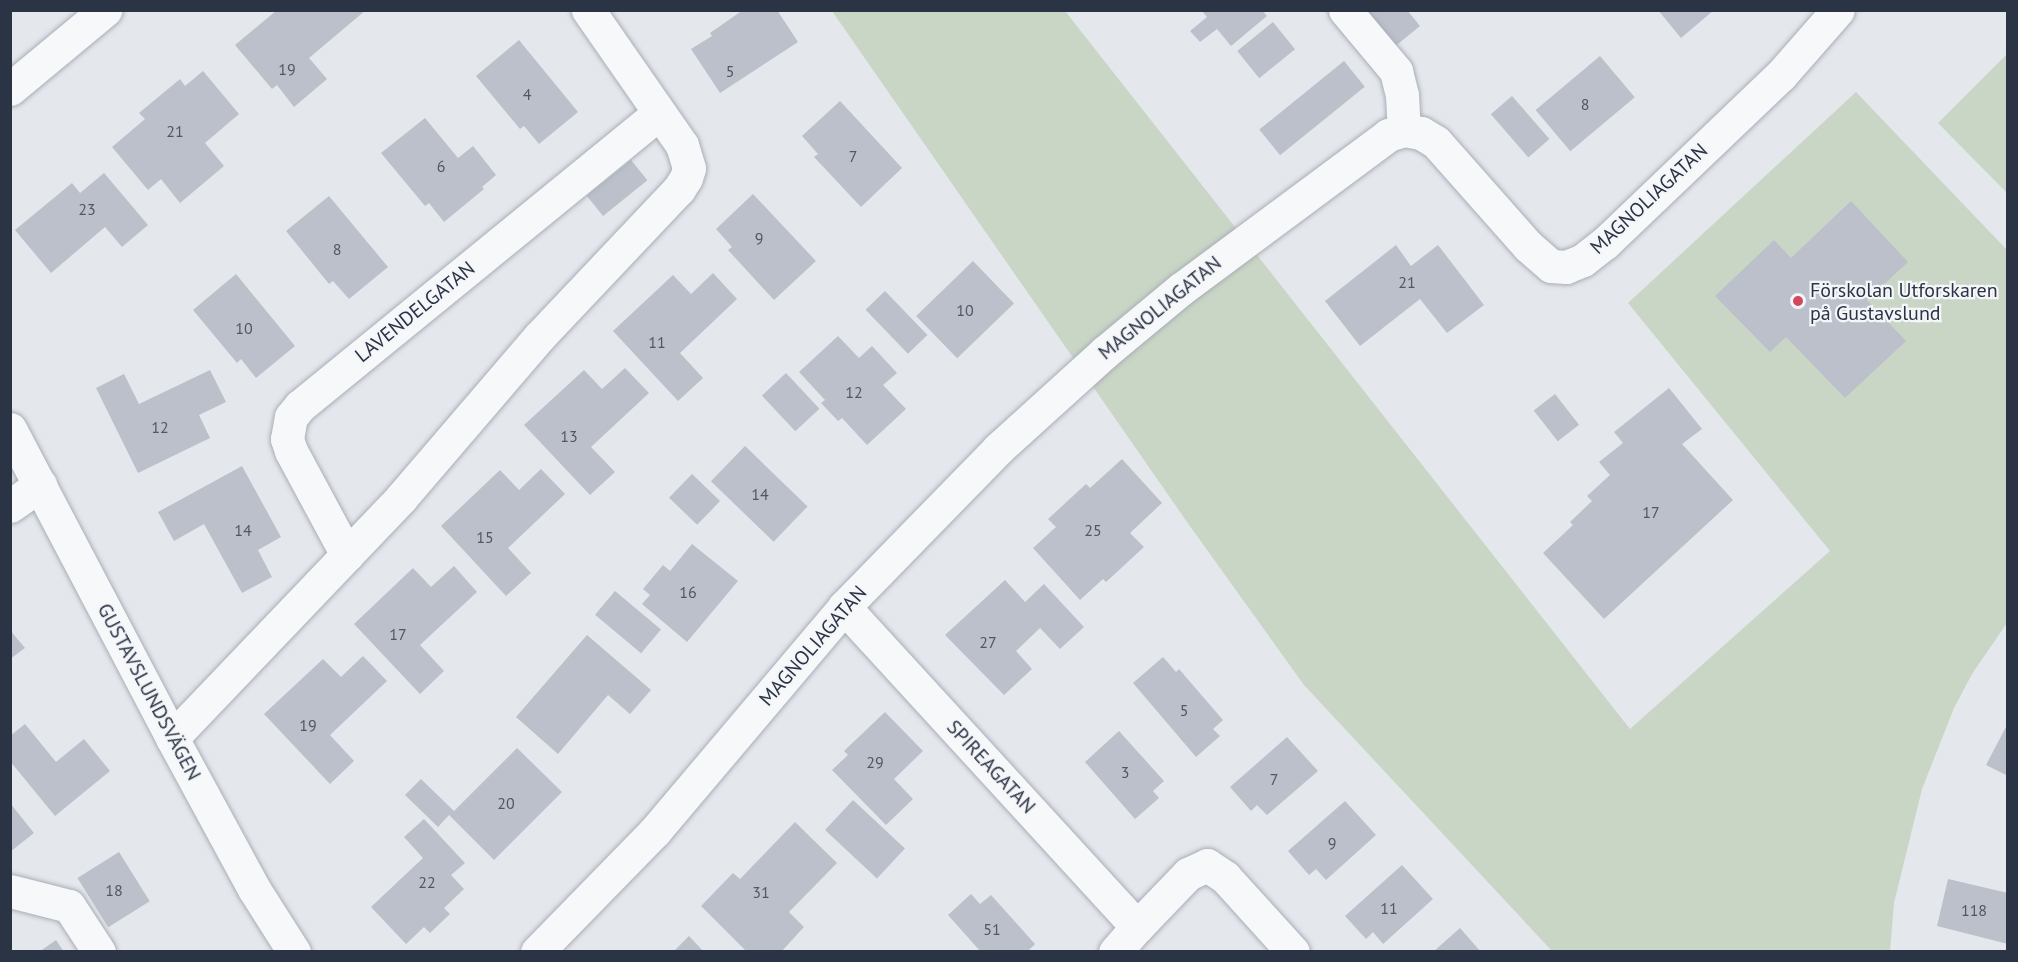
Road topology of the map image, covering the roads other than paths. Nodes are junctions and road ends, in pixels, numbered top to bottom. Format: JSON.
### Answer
{"nodes":[{"id":1,"x":105,"y":10,"type":"edge"},
{"id":2,"x":588,"y":10,"type":"edge"},
{"id":3,"x":1345,"y":10,"type":"edge"},
{"id":4,"x":1838,"y":10,"type":"edge"},
{"id":5,"x":10,"y":89,"type":"edge"},
{"id":6,"x":659,"y":113,"type":"junction"},
{"id":7,"x":1404,"y":130,"type":"junction"},
{"id":8,"x":10,"y":429,"type":"edge"},
{"id":9,"x":40,"y":485,"type":"junction"},
{"id":10,"x":10,"y":506,"type":"edge"},
{"id":11,"x":347,"y":555,"type":"junction"},
{"id":12,"x":844,"y":607,"type":"junction"},
{"id":13,"x":172,"y":738,"type":"junction"},
{"id":14,"x":10,"y":891,"type":"edge"},
{"id":15,"x":1137,"y":927,"type":"junction"},
{"id":16,"x":99,"y":951,"type":"edge"},
{"id":17,"x":294,"y":951,"type":"edge"},
{"id":18,"x":537,"y":951,"type":"edge"},
{"id":19,"x":1115,"y":951,"type":"edge"},
{"id":20,"x":1293,"y":951,"type":"edge"}],
"edges":[{"from":1,"to":5,"type":"street"},
{"from":2,"to":6,"type":"street"},
{"from":3,"to":7,"type":"street"},
{"from":4,"to":7,"type":"street","name":"MAGNOLIAGATAN"},
{"from":6,"to":11,"type":"street"},
{"from":6,"to":11,"type":"street","name":"LAVENDELGATAN"},
{"from":7,"to":12,"type":"street","name":"MAGNOLIAGATAN"},
{"from":8,"to":9,"type":"street","name":"GUSTAVSLUNDSVÄGEN"},
{"from":9,"to":10,"type":"street"},
{"from":9,"to":13,"type":"street","name":"GUSTAVSLUNDSVÄGEN"},
{"from":11,"to":13,"type":"street"},
{"from":12,"to":15,"type":"street","name":"SPIREAGATAN"},
{"from":12,"to":18,"type":"street","name":"MAGNOLIAGATAN"},
{"from":13,"to":17,"type":"street","name":"GUSTAVSLUNDSVÄGEN"},
{"from":14,"to":16,"type":"street"},
{"from":15,"to":19,"type":"street"},
{"from":15,"to":20,"type":"street"}]}
